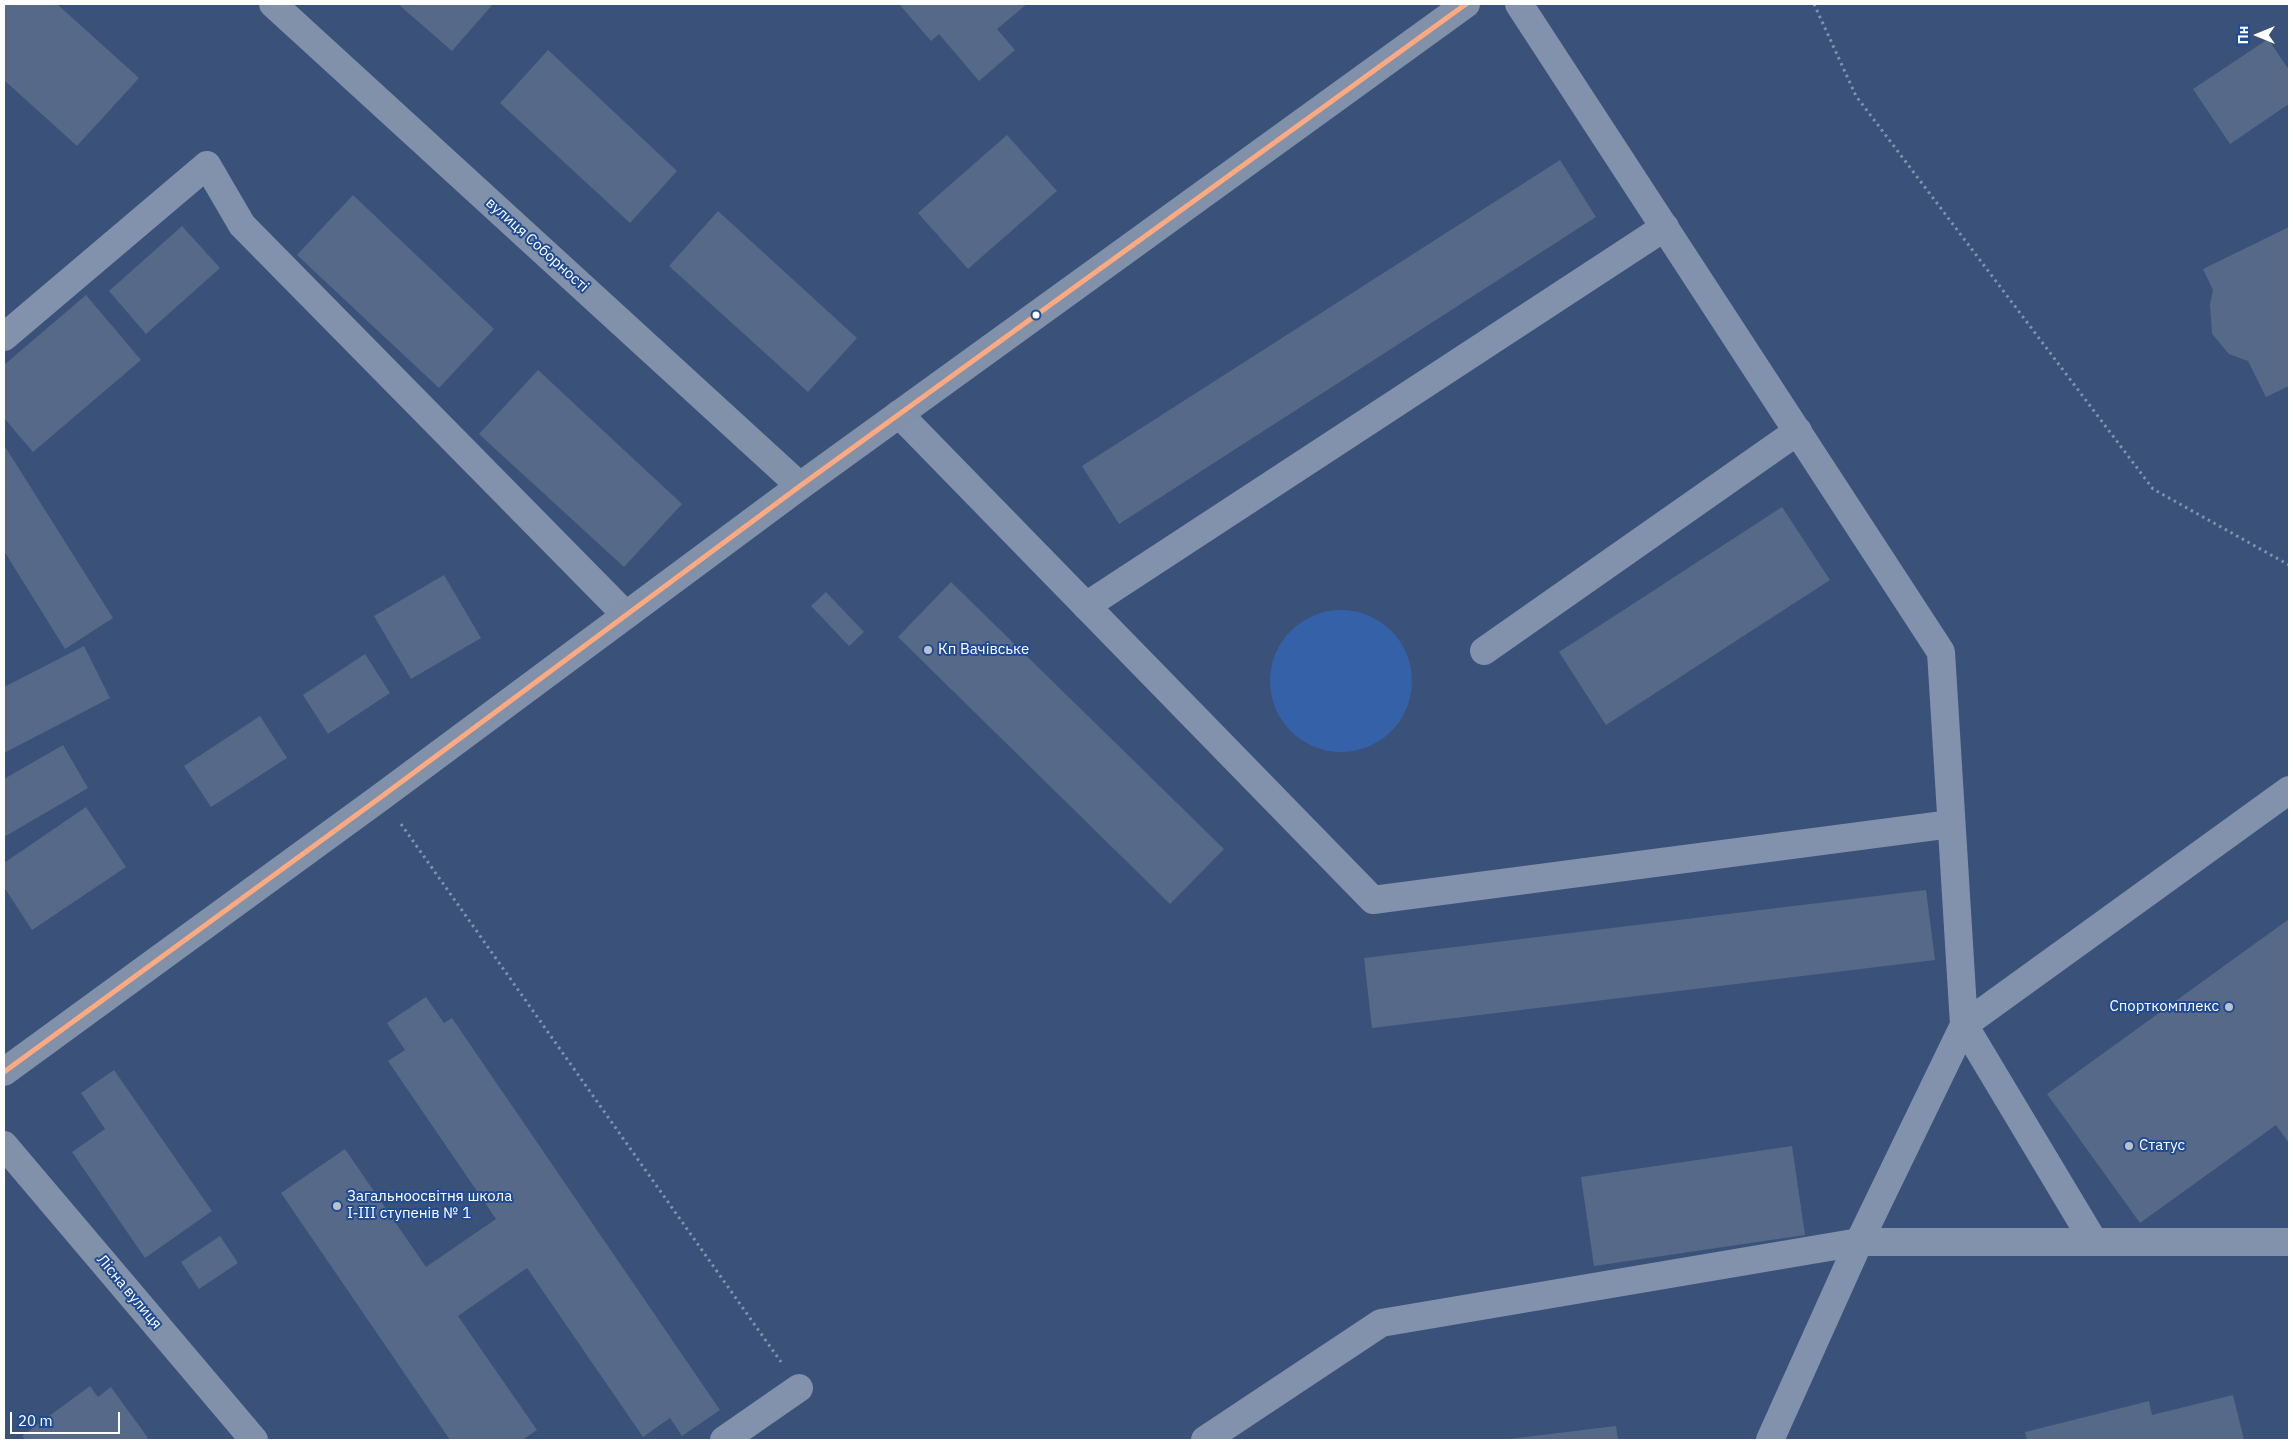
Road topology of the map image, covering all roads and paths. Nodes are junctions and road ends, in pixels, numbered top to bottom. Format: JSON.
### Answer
{"nodes":[{"id":1,"x":273,"y":4,"type":"edge"},
{"id":2,"x":1466,"y":4,"type":"edge"},
{"id":3,"x":1519,"y":4,"type":"edge"},
{"id":4,"x":1814,"y":4,"type":"edge"},
{"id":5,"x":1665,"y":227,"type":"junction"},
{"id":6,"x":4,"y":337,"type":"edge"},
{"id":7,"x":899,"y":414,"type":"junction"},
{"id":8,"x":1798,"y":431,"type":"junction"},
{"id":9,"x":800,"y":486,"type":"junction"},
{"id":10,"x":2289,"y":565,"type":"edge"},
{"id":11,"x":1086,"y":606,"type":"junction"},
{"id":12,"x":626,"y":615,"type":"junction"},
{"id":13,"x":1484,"y":650,"type":"dead end"},
{"id":14,"x":2289,"y":790,"type":"edge"},
{"id":15,"x":382,"y":797,"type":"junction"},
{"id":16,"x":1951,"y":824,"type":"junction"},
{"id":17,"x":1964,"y":1025,"type":"junction"},
{"id":18,"x":4,"y":1072,"type":"edge"},
{"id":19,"x":4,"y":1144,"type":"edge"},
{"id":20,"x":1859,"y":1242,"type":"junction"},
{"id":21,"x":2094,"y":1242,"type":"junction"},
{"id":22,"x":2289,"y":1242,"type":"edge"},
{"id":23,"x":798,"y":1388,"type":"joint"},
{"id":24,"x":254,"y":1440,"type":"edge"},
{"id":25,"x":724,"y":1440,"type":"edge"},
{"id":26,"x":1205,"y":1440,"type":"edge"},
{"id":27,"x":1770,"y":1440,"type":"edge"}],
"edges":[{"from":1,"to":9,"type":"main road","name":"вулиця Соборності"},
{"from":2,"to":7,"type":"main road"},
{"from":3,"to":5,"type":"street"},
{"from":4,"to":10,"type":"path"},
{"from":5,"to":8,"type":"street"},
{"from":5,"to":11,"type":"street"},
{"from":6,"to":12,"type":"street"},
{"from":7,"to":9,"type":"main road"},
{"from":7,"to":11,"type":"street"},
{"from":8,"to":13,"type":"street"},
{"from":8,"to":16,"type":"street"},
{"from":9,"to":12,"type":"main road"},
{"from":11,"to":16,"type":"street"},
{"from":12,"to":15,"type":"main road"},
{"from":14,"to":17,"type":"street"},
{"from":15,"to":18,"type":"main road"},
{"from":15,"to":23,"type":"path"},
{"from":16,"to":17,"type":"street"},
{"from":17,"to":20,"type":"street"},
{"from":17,"to":21,"type":"street"},
{"from":19,"to":24,"type":"main road","name":"Лісна вулиця"},
{"from":20,"to":21,"type":"street"},
{"from":20,"to":26,"type":"street"},
{"from":20,"to":27,"type":"street"},
{"from":21,"to":22,"type":"street"},
{"from":23,"to":25,"type":"street"}]}
